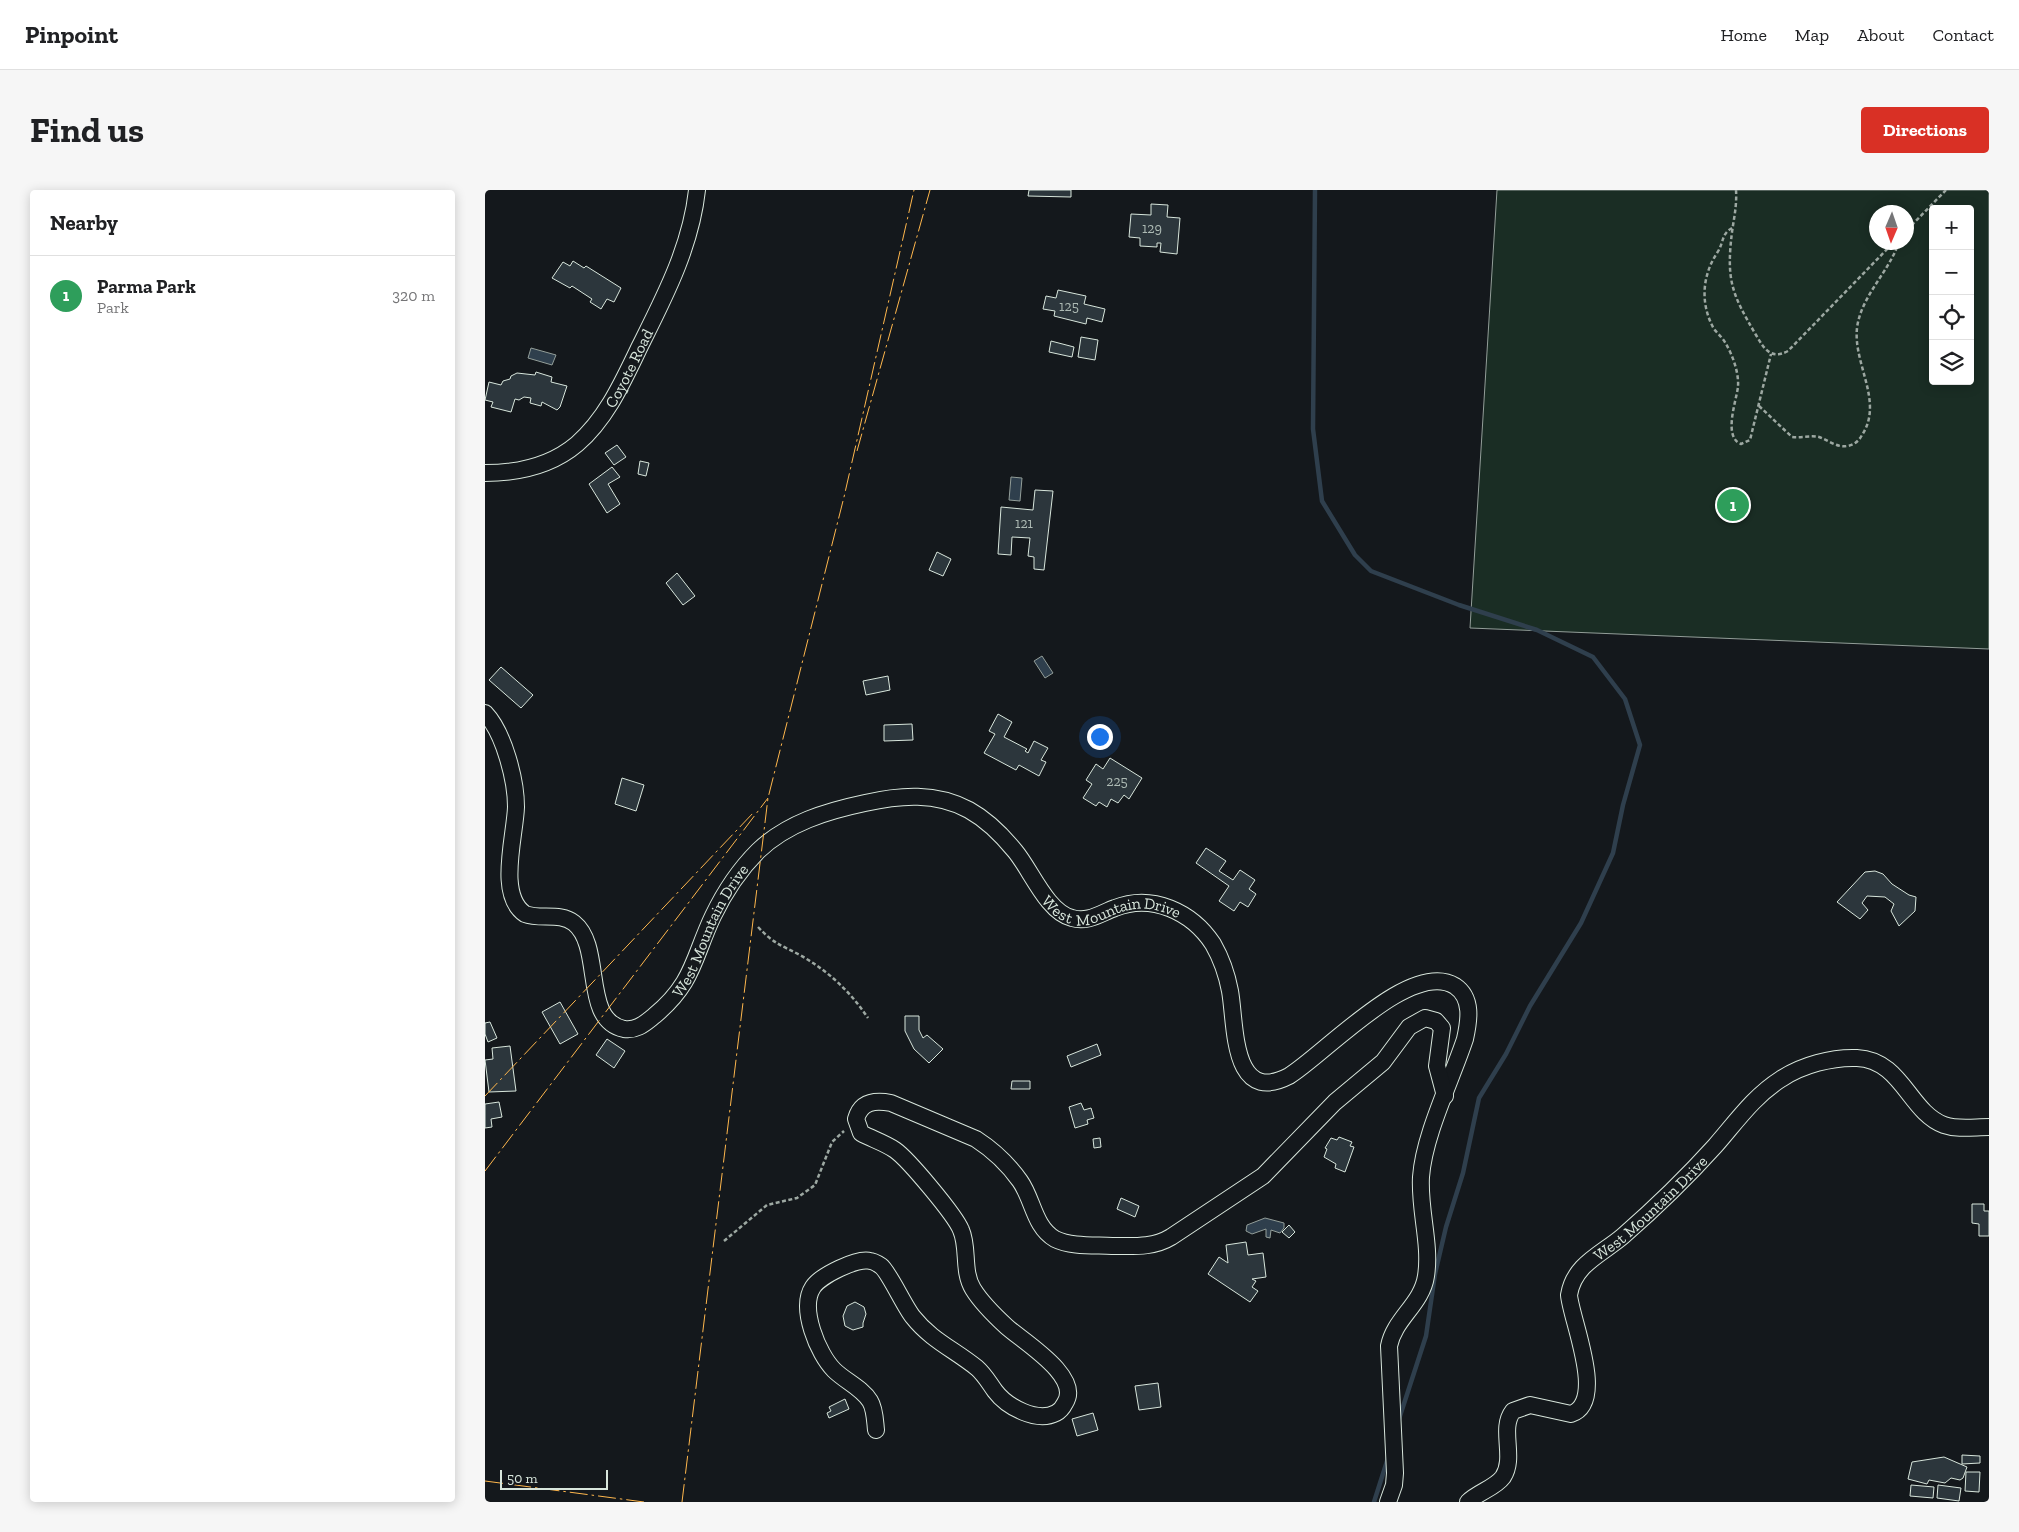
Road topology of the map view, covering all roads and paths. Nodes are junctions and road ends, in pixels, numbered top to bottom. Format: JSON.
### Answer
{"nodes":[{"id":1,"x":697,"y":190,"type":"edge"},
{"id":2,"x":1736,"y":190,"type":"edge"},
{"id":3,"x":1946,"y":190,"type":"edge"},
{"id":4,"x":1914,"y":223,"type":"edge"},
{"id":5,"x":1732,"y":228,"type":"junction"},
{"id":6,"x":1886,"y":250,"type":"edge"},
{"id":7,"x":1895,"y":250,"type":"edge"},
{"id":8,"x":1771,"y":354,"type":"junction"},
{"id":9,"x":1759,"y":406,"type":"junction"},
{"id":10,"x":485,"y":473,"type":"edge"},
{"id":11,"x":485,"y":713,"type":"edge"},
{"id":12,"x":758,"y":927,"type":"dead end"},
{"id":13,"x":868,"y":1018,"type":"dead end"},
{"id":14,"x":1445,"y":1096,"type":"junction"},
{"id":15,"x":856,"y":1125,"type":"junction"},
{"id":16,"x":1989,"y":1127,"type":"edge"},
{"id":17,"x":724,"y":1240,"type":"dead end"},
{"id":18,"x":875,"y":1430,"type":"dead end"},
{"id":19,"x":1388,"y":1502,"type":"edge"},
{"id":20,"x":1468,"y":1502,"type":"edge"}],
"edges":[{"from":1,"to":10,"type":"street","name":"Coyote Road"},
{"from":2,"to":5,"type":"path"},
{"from":3,"to":4,"type":"path"},
{"from":5,"to":8,"type":"path"},
{"from":5,"to":9,"type":"path"},
{"from":6,"to":8,"type":"path"},
{"from":7,"to":9,"type":"path"},
{"from":8,"to":9,"type":"path"},
{"from":11,"to":14,"type":"street","name":"West Mountain Drive"},
{"from":12,"to":13,"type":"path"},
{"from":14,"to":15,"type":"street"},
{"from":14,"to":19,"type":"street","name":"West Mountain Drive"},
{"from":15,"to":17,"type":"path"},
{"from":15,"to":18,"type":"street"},
{"from":16,"to":20,"type":"street","name":"West Mountain Drive"}]}
